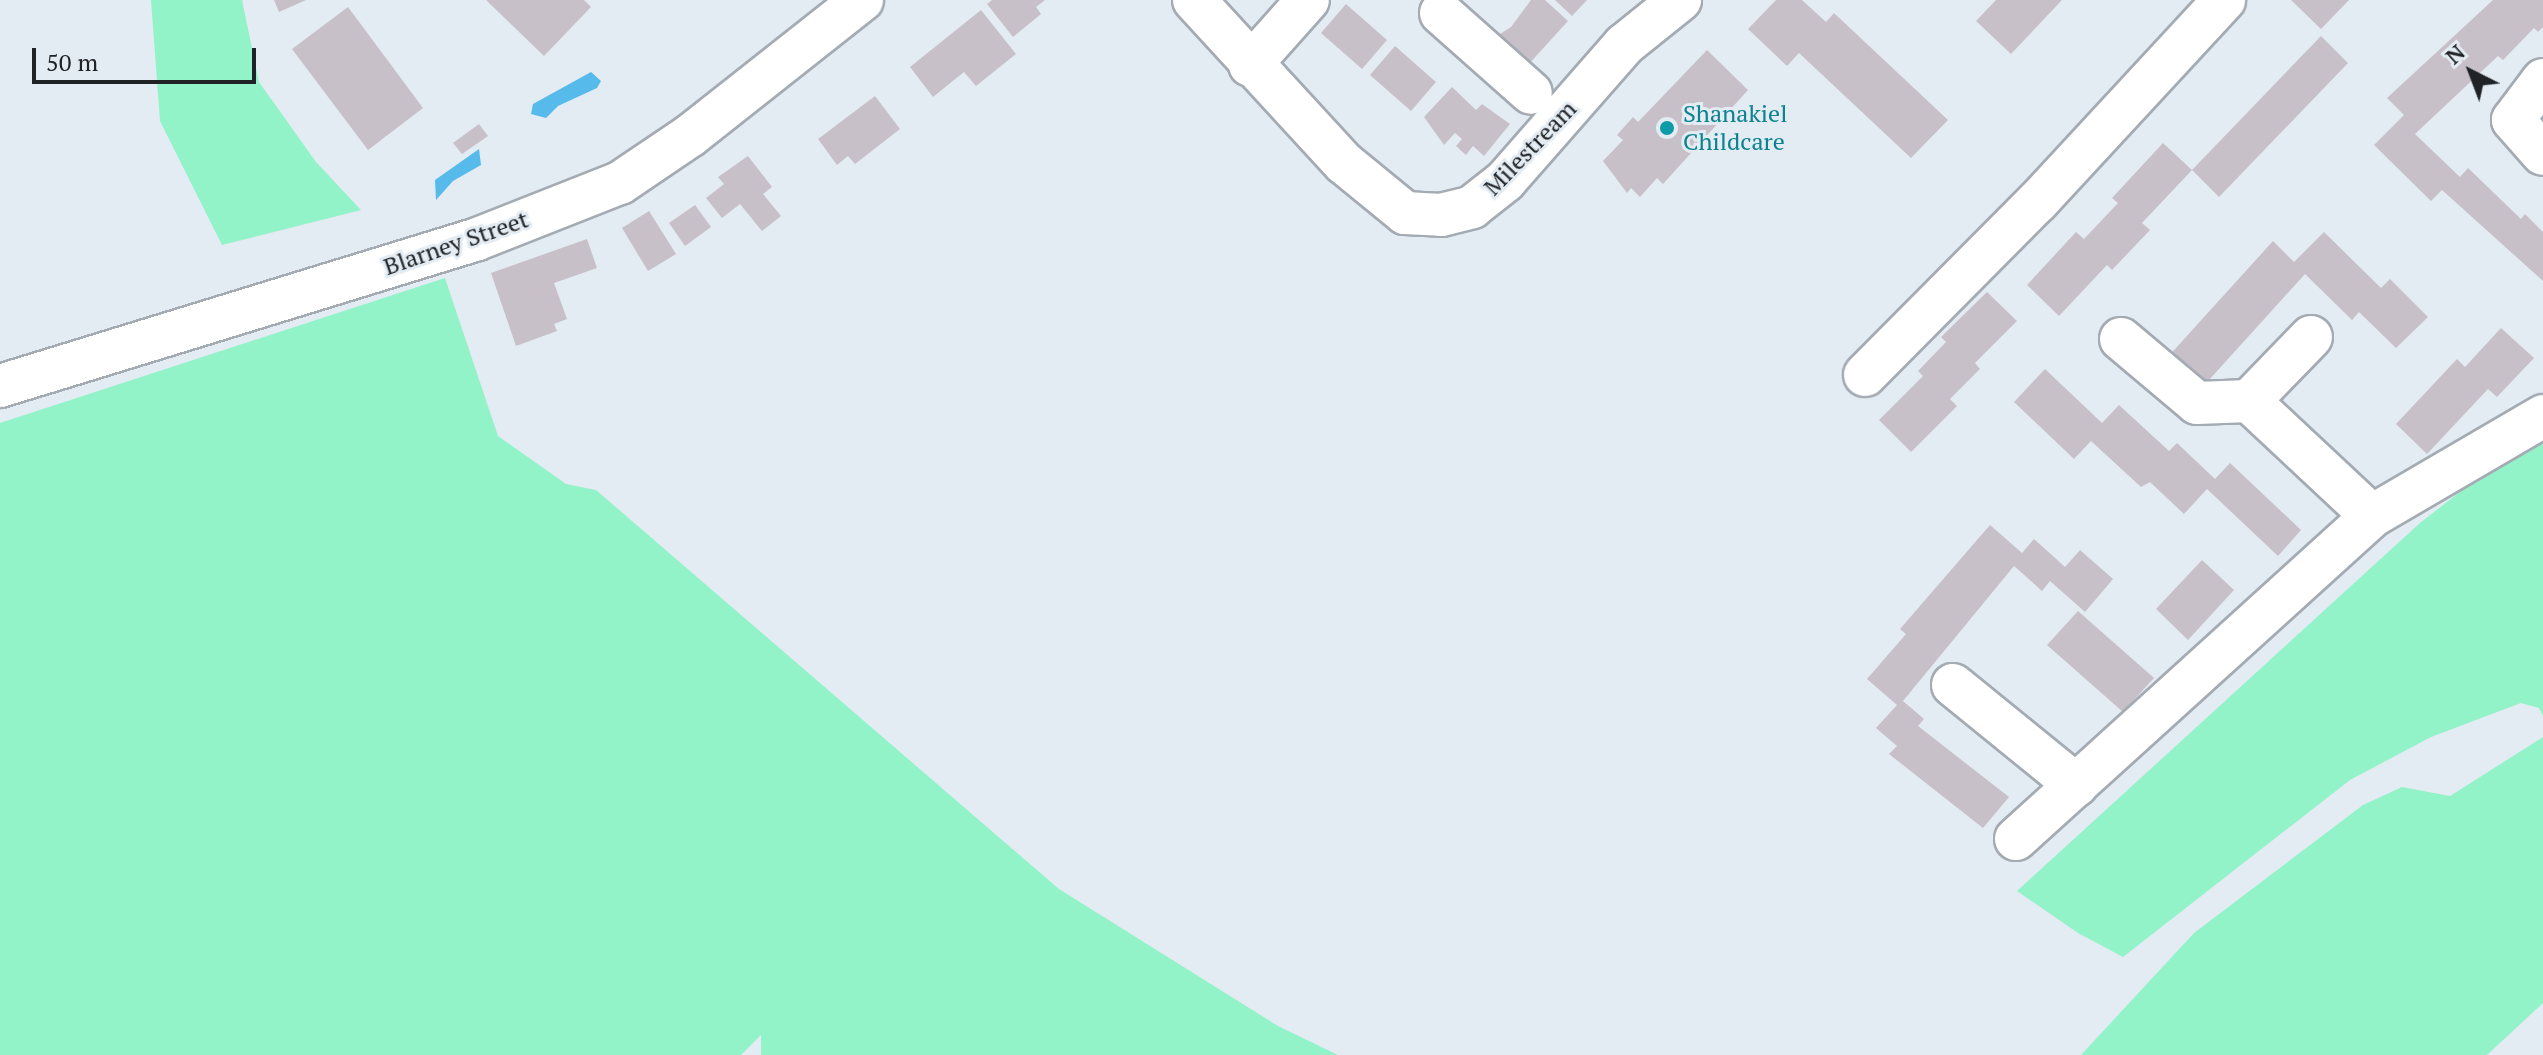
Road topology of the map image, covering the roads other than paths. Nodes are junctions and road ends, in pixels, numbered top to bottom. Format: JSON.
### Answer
{"nodes":[{"id":1,"x":862,"y":0,"type":"edge"},
{"id":2,"x":1194,"y":0,"type":"edge"},
{"id":3,"x":1308,"y":0,"type":"edge"},
{"id":4,"x":1680,"y":0,"type":"edge"},
{"id":5,"x":2224,"y":0,"type":"edge"},
{"id":6,"x":1445,"y":4,"type":"edge"},
{"id":7,"x":1250,"y":65,"type":"junction"},
{"id":8,"x":2543,"y":80,"type":"edge"},
{"id":9,"x":1531,"y":93,"type":"dead end"},
{"id":10,"x":2543,"y":154,"type":"edge"},
{"id":11,"x":2311,"y":337,"type":"dead end"},
{"id":12,"x":2121,"y":339,"type":"dead end"},
{"id":13,"x":1865,"y":375,"type":"dead end"},
{"id":14,"x":0,"y":386,"type":"edge"},
{"id":15,"x":2249,"y":401,"type":"junction"},
{"id":16,"x":2543,"y":416,"type":"edge"},
{"id":17,"x":2372,"y":516,"type":"junction"},
{"id":18,"x":1953,"y":685,"type":"dead end"},
{"id":19,"x":2076,"y":785,"type":"junction"},
{"id":20,"x":2016,"y":839,"type":"dead end"}],
"edges":[{"from":1,"to":14,"type":"street","name":"Blarney Street"},
{"from":2,"to":7,"type":"street","name":"Milestream"},
{"from":3,"to":7,"type":"street"},
{"from":4,"to":7,"type":"street","name":"Milestream"},
{"from":5,"to":13,"type":"street"},
{"from":6,"to":9,"type":"street"},
{"from":8,"to":10,"type":"street"},
{"from":11,"to":15,"type":"street"},
{"from":12,"to":15,"type":"street"},
{"from":15,"to":17,"type":"street"},
{"from":16,"to":17,"type":"street"},
{"from":17,"to":19,"type":"street"},
{"from":18,"to":19,"type":"street"},
{"from":19,"to":20,"type":"street"}]}
